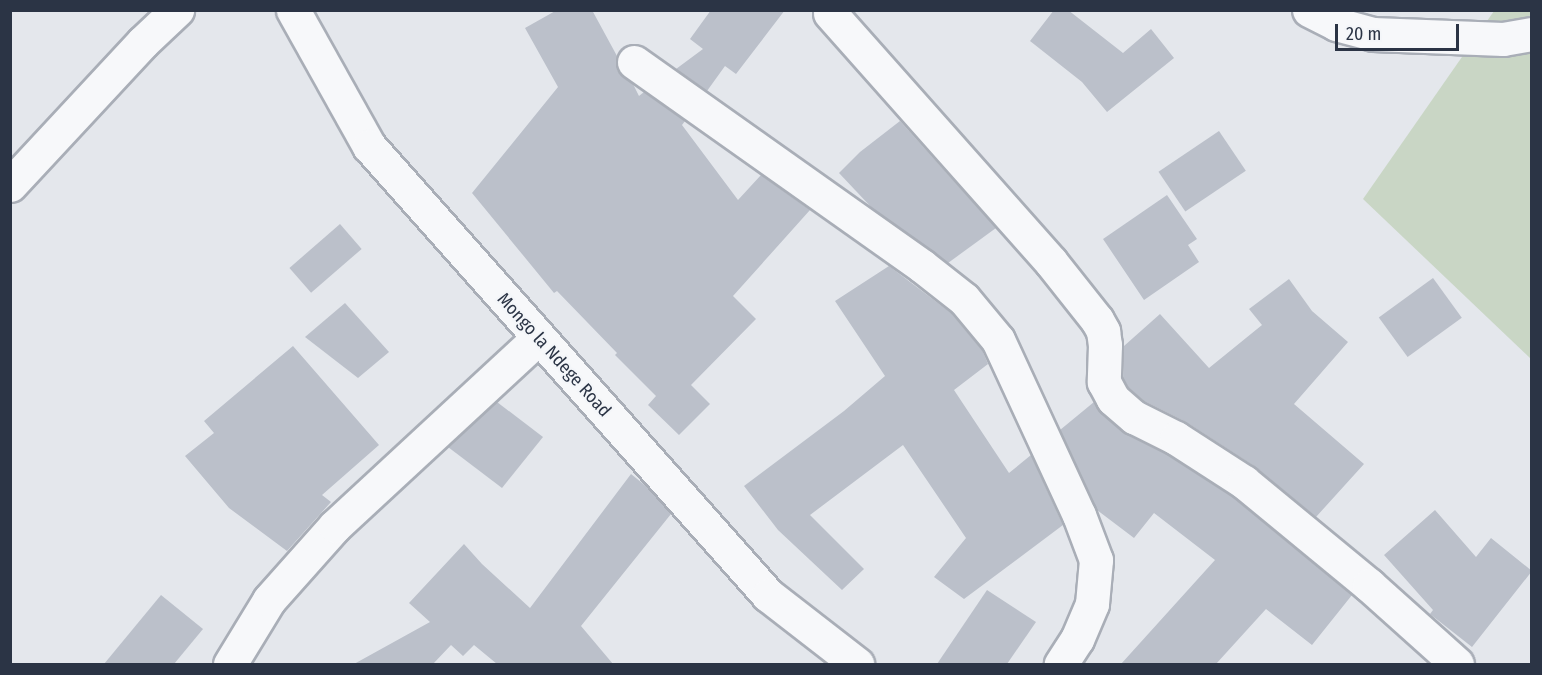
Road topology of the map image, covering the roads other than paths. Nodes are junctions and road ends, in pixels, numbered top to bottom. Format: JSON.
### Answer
{"nodes":[{"id":1,"x":177,"y":10,"type":"edge"},
{"id":2,"x":293,"y":10,"type":"edge"},
{"id":3,"x":1309,"y":10,"type":"edge"},
{"id":4,"x":830,"y":14,"type":"dead end"},
{"id":5,"x":1532,"y":34,"type":"edge"},
{"id":6,"x":634,"y":62,"type":"dead end"},
{"id":7,"x":10,"y":185,"type":"edge"},
{"id":8,"x":538,"y":338,"type":"junction"},
{"id":9,"x":230,"y":664,"type":"edge"},
{"id":10,"x":857,"y":664,"type":"edge"},
{"id":11,"x":1061,"y":664,"type":"edge"},
{"id":12,"x":1457,"y":664,"type":"edge"}],
"edges":[{"from":1,"to":7,"type":"street"},
{"from":2,"to":8,"type":"street","name":"Mongo la Ndege Road"},
{"from":3,"to":5,"type":"street"},
{"from":4,"to":12,"type":"street"},
{"from":6,"to":11,"type":"street"},
{"from":8,"to":9,"type":"street"},
{"from":8,"to":10,"type":"street","name":"Mongo la Ndege Road"}]}
